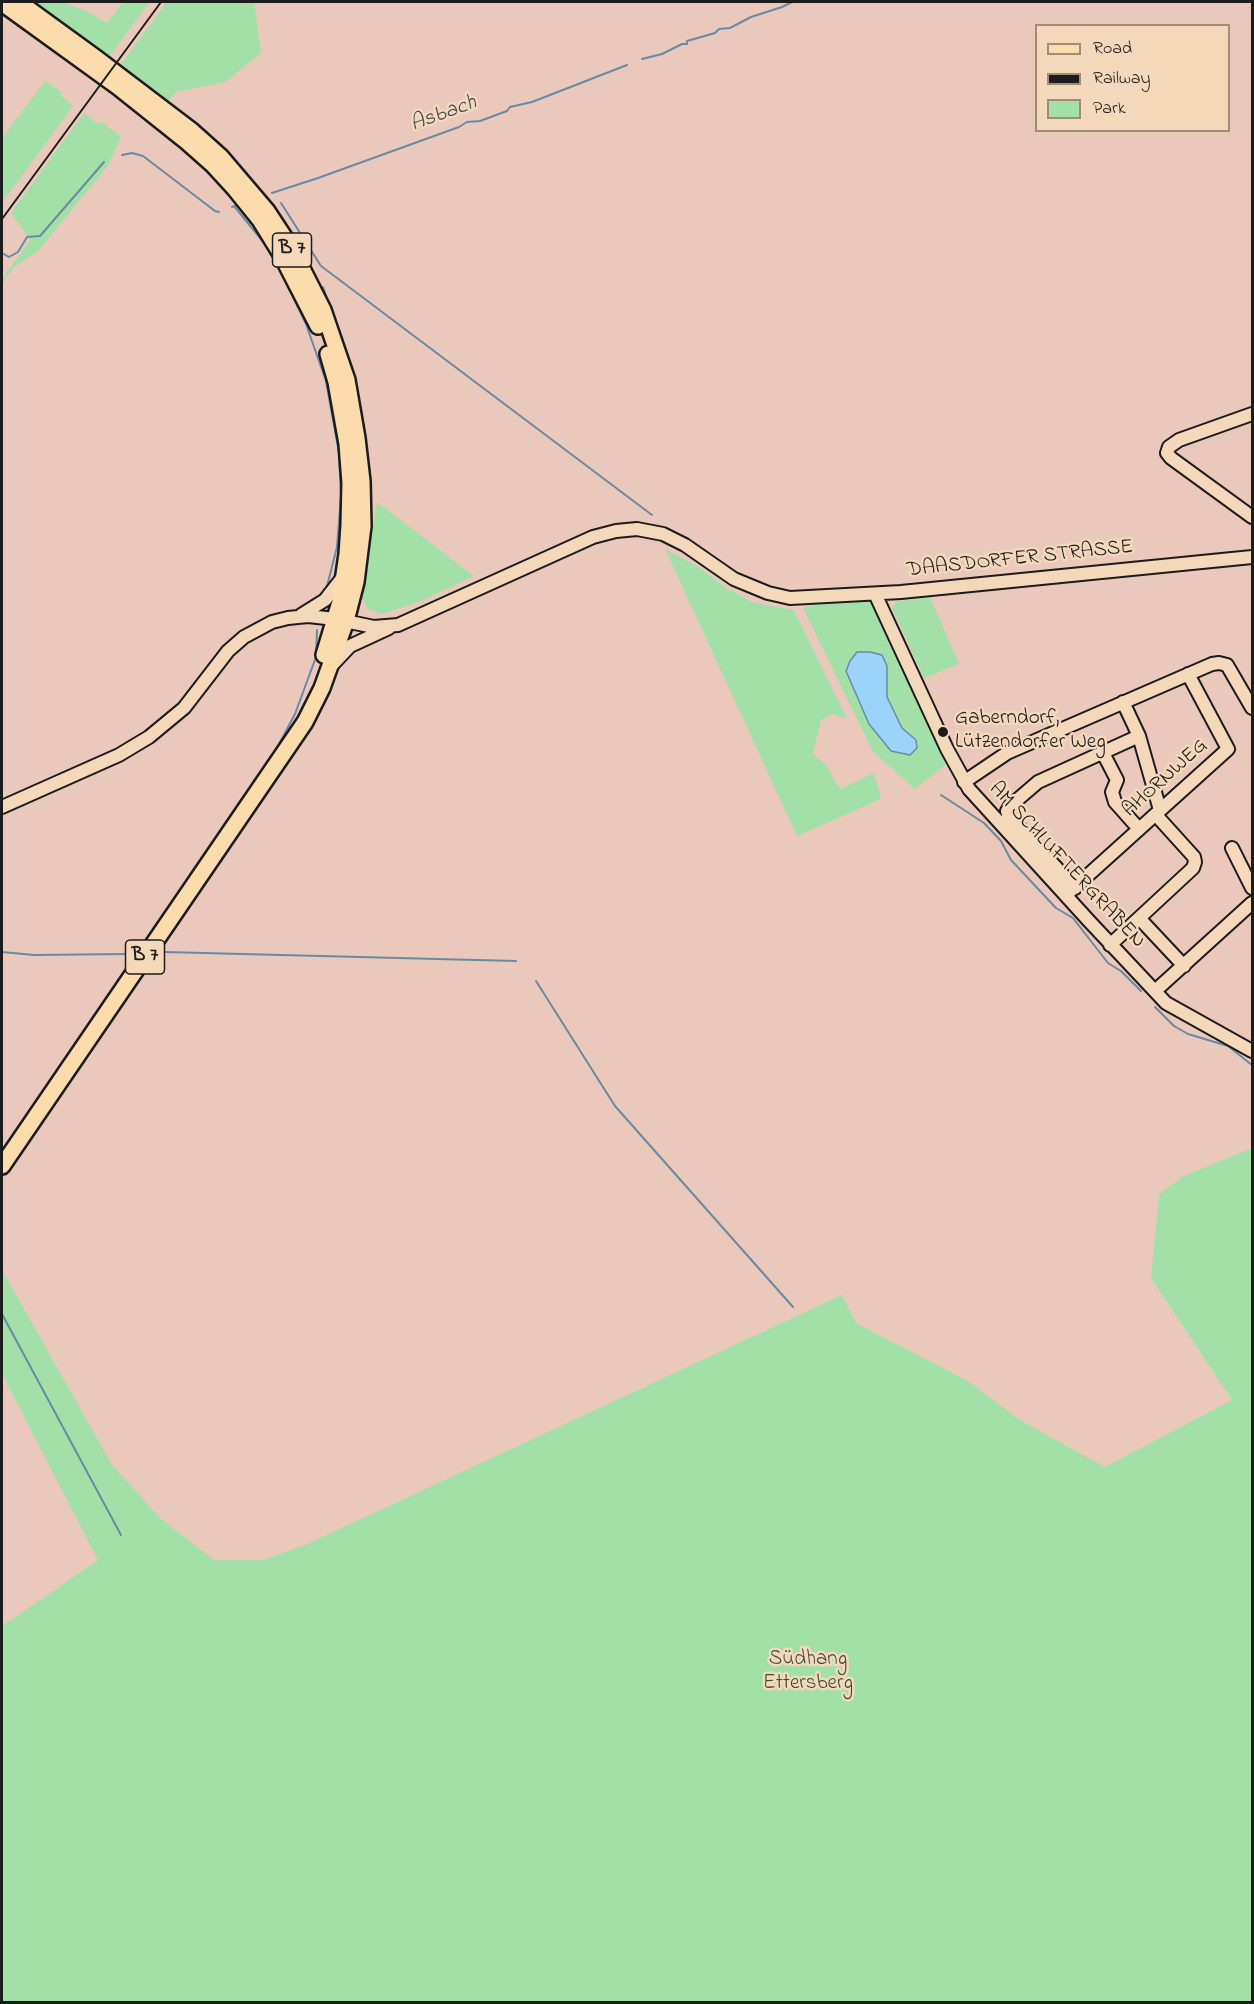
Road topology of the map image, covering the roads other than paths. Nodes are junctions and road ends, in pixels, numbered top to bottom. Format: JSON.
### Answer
{"nodes":[{"id":1,"x":19,"y":2,"type":"edge"},
{"id":2,"x":2,"y":3,"type":"edge"},
{"id":3,"x":1252,"y":414,"type":"edge"},
{"id":4,"x":1252,"y":517,"type":"edge"},
{"id":5,"x":1252,"y":557,"type":"edge"},
{"id":6,"x":344,"y":576,"type":"junction"},
{"id":7,"x":876,"y":594,"type":"junction"},
{"id":8,"x":299,"y":616,"type":"junction"},
{"id":9,"x":341,"y":620,"type":"junction"},
{"id":10,"x":390,"y":627,"type":"junction"},
{"id":11,"x":331,"y":665,"type":"junction"},
{"id":12,"x":1188,"y":674,"type":"junction"},
{"id":13,"x":1123,"y":702,"type":"junction"},
{"id":14,"x":1252,"y":708,"type":"edge"},
{"id":15,"x":1139,"y":736,"type":"junction"},
{"id":16,"x":288,"y":747,"type":"junction"},
{"id":17,"x":1103,"y":753,"type":"junction"},
{"id":18,"x":963,"y":782,"type":"junction"},
{"id":19,"x":2,"y":807,"type":"edge"},
{"id":20,"x":1158,"y":813,"type":"junction"},
{"id":21,"x":1139,"y":829,"type":"junction"},
{"id":22,"x":1232,"y":848,"type":"dead end"},
{"id":23,"x":1252,"y":888,"type":"edge"},
{"id":24,"x":1071,"y":892,"type":"junction"},
{"id":25,"x":1252,"y":903,"type":"edge"},
{"id":26,"x":1139,"y":918,"type":"junction"},
{"id":27,"x":1110,"y":945,"type":"junction"},
{"id":28,"x":1184,"y":966,"type":"junction"},
{"id":29,"x":1155,"y":991,"type":"junction"},
{"id":30,"x":1252,"y":1051,"type":"edge"},
{"id":31,"x":2,"y":1166,"type":"edge"}],
"edges":[{"from":1,"to":9,"type":"main road","number":"B 7"},
{"from":2,"to":6,"type":"main road","number":"B 7"},
{"from":3,"to":4,"type":"street"},
{"from":5,"to":7,"type":"street","name":"DAASDORFER STRASSE"},
{"from":6,"to":8,"type":"street"},
{"from":6,"to":9,"type":"main road","number":"B 7"},
{"from":7,"to":10,"type":"street","name":"DAASDORFER STRASSE"},
{"from":7,"to":18,"type":"street","name":"AM SCHLUFTERGRABEN"},
{"from":8,"to":9,"type":"street"},
{"from":8,"to":19,"type":"street"},
{"from":9,"to":10,"type":"street"},
{"from":9,"to":11,"type":"main road","number":"B 7"},
{"from":9,"to":16,"type":"main road","number":"B 7"},
{"from":10,"to":11,"type":"street","name":"DAASDORFER STRASSE"},
{"from":11,"to":16,"type":"main road","number":"B 7"},
{"from":12,"to":13,"type":"street"},
{"from":12,"to":14,"type":"street"},
{"from":12,"to":20,"type":"street","name":"AHORNWEG"},
{"from":13,"to":15,"type":"street"},
{"from":13,"to":18,"type":"street"},
{"from":15,"to":17,"type":"street"},
{"from":15,"to":20,"type":"street"},
{"from":16,"to":31,"type":"main road","number":"B 7"},
{"from":17,"to":21,"type":"street"},
{"from":17,"to":24,"type":"street"},
{"from":18,"to":24,"type":"street","name":"AM SCHLUFTERGRABEN"},
{"from":20,"to":21,"type":"street","name":"AHORNWEG"},
{"from":20,"to":26,"type":"street"},
{"from":21,"to":24,"type":"street","name":"AHORNWEG"},
{"from":22,"to":23,"type":"street"},
{"from":24,"to":27,"type":"street","name":"AM SCHLUFTERGRABEN"},
{"from":25,"to":28,"type":"street"},
{"from":26,"to":27,"type":"street"},
{"from":26,"to":28,"type":"street"},
{"from":27,"to":29,"type":"street","name":"AM SCHLUFTERGRABEN"},
{"from":28,"to":29,"type":"street"},
{"from":29,"to":30,"type":"street","name":"AM SCHLUFTERGRABEN"}]}
